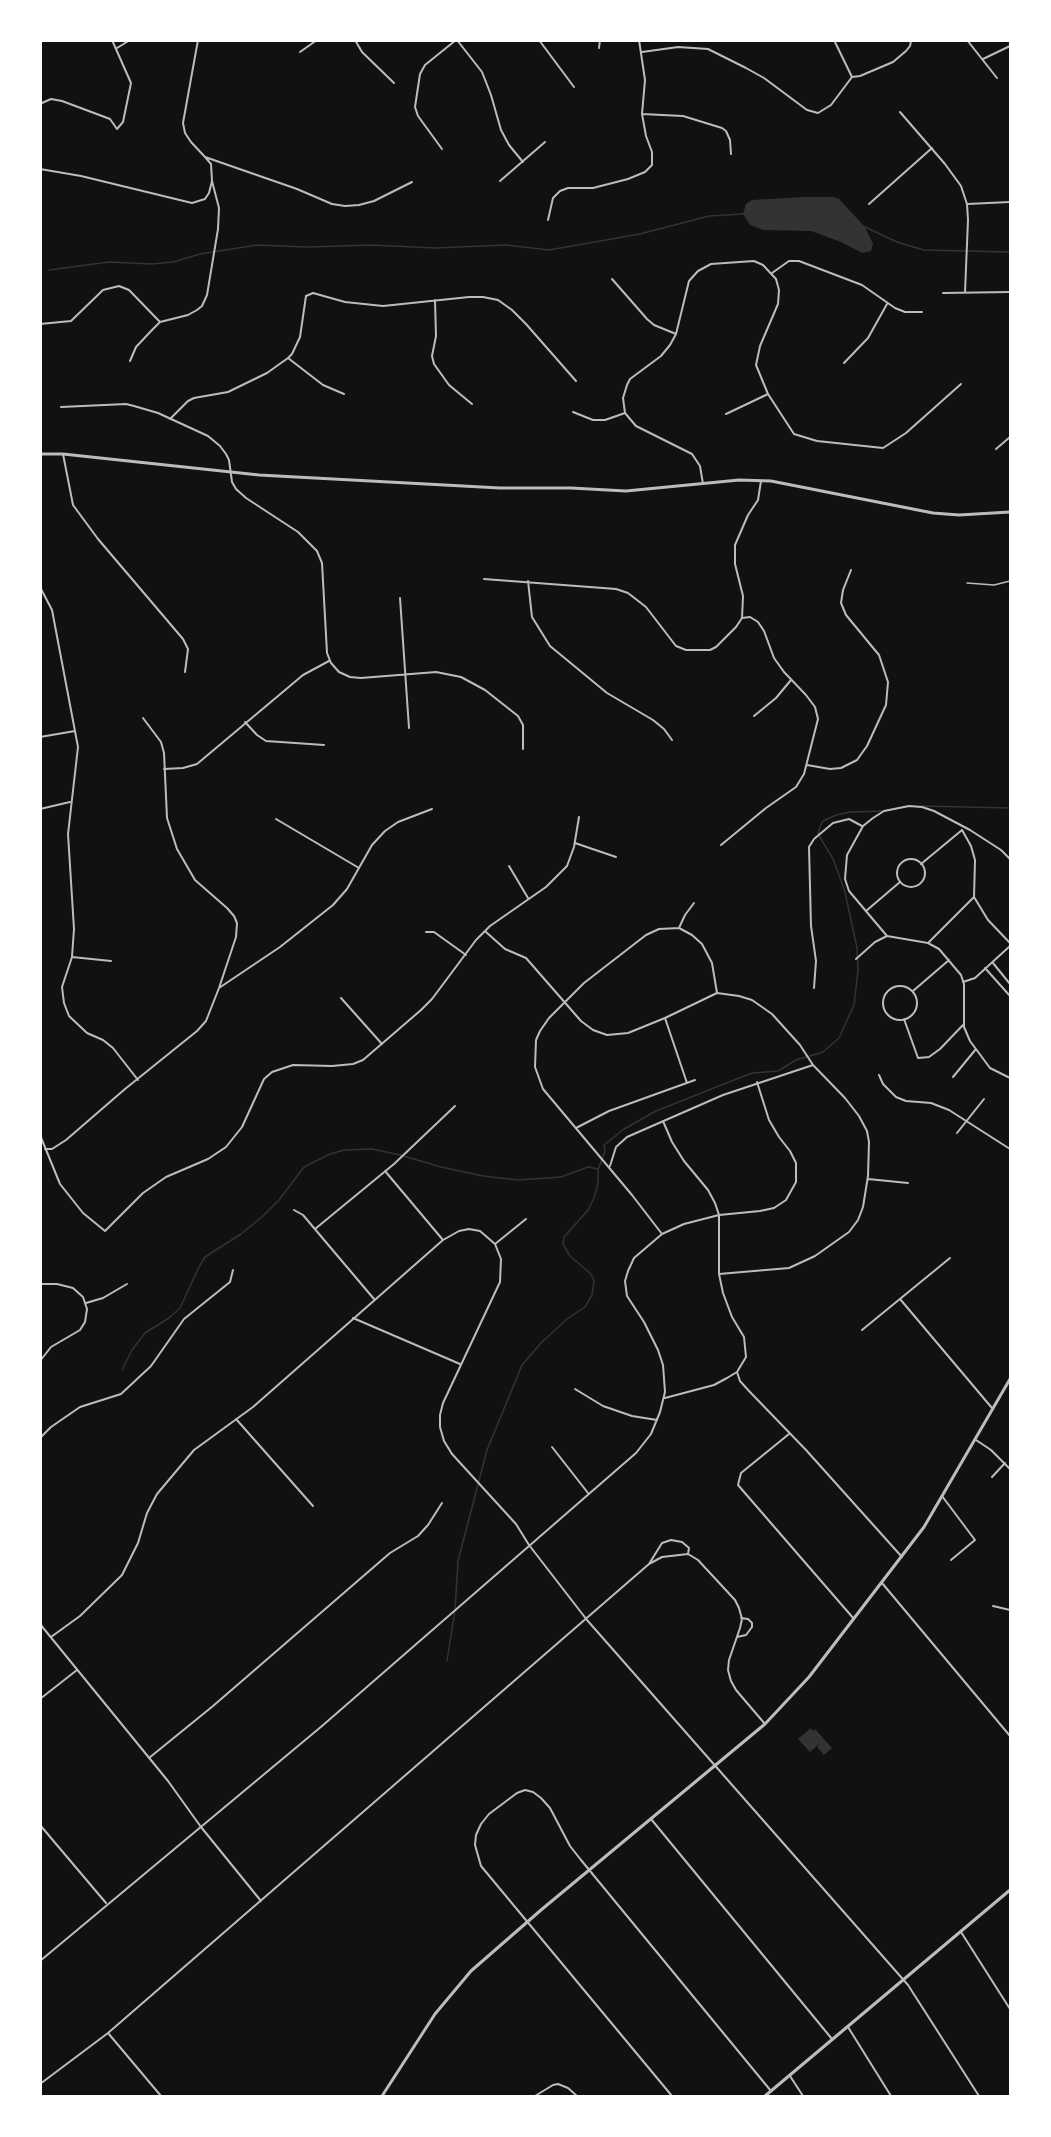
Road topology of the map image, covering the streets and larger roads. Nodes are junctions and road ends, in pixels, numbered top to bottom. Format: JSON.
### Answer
{"nodes":[{"id":1,"x":112,"y":40,"type":"edge"},
{"id":2,"x":130,"y":40,"type":"edge"},
{"id":3,"x":198,"y":40,"type":"edge"},
{"id":4,"x":317,"y":40,"type":"edge"},
{"id":5,"x":355,"y":40,"type":"edge"},
{"id":6,"x":456,"y":40,"type":"edge"},
{"id":7,"x":539,"y":40,"type":"edge"},
{"id":8,"x":600,"y":40,"type":"edge"},
{"id":9,"x":639,"y":40,"type":"edge"},
{"id":10,"x":834,"y":40,"type":"edge"},
{"id":11,"x":968,"y":40,"type":"edge"},
{"id":12,"x":910,"y":41,"type":"edge"},
{"id":13,"x":1011,"y":46,"type":"edge"},
{"id":14,"x":117,"y":48,"type":"junction"},
{"id":15,"x":599,"y":48,"type":"dead end"},
{"id":16,"x":300,"y":52,"type":"dead end"},
{"id":17,"x":642,"y":52,"type":"junction"},
{"id":18,"x":983,"y":59,"type":"junction"},
{"id":19,"x":852,"y":77,"type":"junction"},
{"id":20,"x":997,"y":78,"type":"dead end"},
{"id":21,"x":394,"y":83,"type":"dead end"},
{"id":22,"x":574,"y":87,"type":"dead end"},
{"id":23,"x":42,"y":103,"type":"dead end"},
{"id":24,"x":900,"y":112,"type":"dead end"},
{"id":25,"x":642,"y":114,"type":"junction"},
{"id":26,"x":545,"y":142,"type":"dead end"},
{"id":27,"x":442,"y":148,"type":"dead end"},
{"id":28,"x":932,"y":148,"type":"junction"},
{"id":29,"x":731,"y":154,"type":"dead end"},
{"id":30,"x":205,"y":157,"type":"junction"},
{"id":31,"x":523,"y":162,"type":"junction"},
{"id":32,"x":40,"y":169,"type":"edge"},
{"id":33,"x":212,"y":182,"type":"junction"},
{"id":34,"x":412,"y":182,"type":"dead end"},
{"id":35,"x":500,"y":182,"type":"dead end"},
{"id":36,"x":1011,"y":202,"type":"edge"},
{"id":37,"x":868,"y":204,"type":"dead end"},
{"id":38,"x":967,"y":204,"type":"junction"},
{"id":39,"x":548,"y":220,"type":"dead end"},
{"id":40,"x":771,"y":273,"type":"junction"},
{"id":41,"x":612,"y":279,"type":"dead end"},
{"id":42,"x":965,"y":292,"type":"junction"},
{"id":43,"x":1011,"y":292,"type":"edge"},
{"id":44,"x":943,"y":293,"type":"dead end"},
{"id":45,"x":435,"y":300,"type":"junction"},
{"id":46,"x":887,"y":304,"type":"junction"},
{"id":47,"x":922,"y":312,"type":"dead end"},
{"id":48,"x":160,"y":322,"type":"junction"},
{"id":49,"x":40,"y":324,"type":"edge"},
{"id":50,"x":675,"y":334,"type":"junction"},
{"id":51,"x":288,"y":358,"type":"junction"},
{"id":52,"x":130,"y":361,"type":"dead end"},
{"id":53,"x":844,"y":363,"type":"dead end"},
{"id":54,"x":576,"y":381,"type":"dead end"},
{"id":55,"x":962,"y":384,"type":"dead end"},
{"id":56,"x":344,"y":394,"type":"dead end"},
{"id":57,"x":768,"y":394,"type":"junction"},
{"id":58,"x":472,"y":404,"type":"dead end"},
{"id":59,"x":61,"y":407,"type":"dead end"},
{"id":60,"x":573,"y":412,"type":"dead end"},
{"id":61,"x":625,"y":413,"type":"junction"},
{"id":62,"x":726,"y":414,"type":"dead end"},
{"id":63,"x":170,"y":419,"type":"junction"},
{"id":64,"x":1011,"y":438,"type":"edge"},
{"id":65,"x":996,"y":449,"type":"dead end"},
{"id":66,"x":40,"y":454,"type":"edge"},
{"id":67,"x":63,"y":454,"type":"junction"},
{"id":68,"x":230,"y":473,"type":"junction"},
{"id":69,"x":761,"y":480,"type":"junction"},
{"id":70,"x":703,"y":484,"type":"junction"},
{"id":71,"x":1011,"y":512,"type":"edge"},
{"id":72,"x":851,"y":570,"type":"dead end"},
{"id":73,"x":484,"y":579,"type":"dead end"},
{"id":74,"x":528,"y":581,"type":"junction"},
{"id":75,"x":40,"y":586,"type":"edge"},
{"id":76,"x":400,"y":598,"type":"dead end"},
{"id":77,"x":742,"y":618,"type":"junction"},
{"id":78,"x":330,"y":660,"type":"junction"},
{"id":79,"x":185,"y":672,"type":"dead end"},
{"id":80,"x":406,"y":673,"type":"junction"},
{"id":81,"x":791,"y":680,"type":"junction"},
{"id":82,"x":754,"y":716,"type":"dead end"},
{"id":83,"x":143,"y":718,"type":"dead end"},
{"id":84,"x":245,"y":722,"type":"junction"},
{"id":85,"x":409,"y":728,"type":"dead end"},
{"id":86,"x":75,"y":731,"type":"junction"},
{"id":87,"x":40,"y":737,"type":"edge"},
{"id":88,"x":672,"y":740,"type":"dead end"},
{"id":89,"x":324,"y":746,"type":"dead end"},
{"id":90,"x":523,"y":749,"type":"dead end"},
{"id":91,"x":807,"y":765,"type":"junction"},
{"id":92,"x":164,"y":769,"type":"junction"},
{"id":93,"x":70,"y":802,"type":"junction"},
{"id":94,"x":432,"y":808,"type":"dead end"},
{"id":95,"x":40,"y":809,"type":"edge"},
{"id":96,"x":579,"y":817,"type":"dead end"},
{"id":97,"x":276,"y":819,"type":"dead end"},
{"id":98,"x":862,"y":826,"type":"junction"},
{"id":99,"x":962,"y":828,"type":"junction"},
{"id":100,"x":575,"y":843,"type":"junction"},
{"id":101,"x":721,"y":845,"type":"dead end"},
{"id":102,"x":616,"y":857,"type":"dead end"},
{"id":103,"x":1011,"y":860,"type":"edge"},
{"id":104,"x":921,"y":864,"type":"junction"},
{"id":105,"x":509,"y":866,"type":"dead end"},
{"id":106,"x":360,"y":868,"type":"junction"},
{"id":107,"x":900,"y":882,"type":"junction"},
{"id":108,"x":974,"y":897,"type":"junction"},
{"id":109,"x":528,"y":898,"type":"junction"},
{"id":110,"x":694,"y":903,"type":"dead end"},
{"id":111,"x":866,"y":911,"type":"junction"},
{"id":112,"x":679,"y":928,"type":"junction"},
{"id":113,"x":485,"y":931,"type":"junction"},
{"id":114,"x":426,"y":932,"type":"dead end"},
{"id":115,"x":888,"y":936,"type":"junction"},
{"id":116,"x":928,"y":943,"type":"junction"},
{"id":117,"x":1011,"y":944,"type":"edge"},
{"id":118,"x":466,"y":955,"type":"junction"},
{"id":119,"x":72,"y":957,"type":"junction"},
{"id":120,"x":856,"y":959,"type":"dead end"},
{"id":121,"x":111,"y":960,"type":"dead end"},
{"id":122,"x":949,"y":960,"type":"junction"},
{"id":123,"x":992,"y":962,"type":"junction"},
{"id":124,"x":985,"y":968,"type":"junction"},
{"id":125,"x":963,"y":982,"type":"junction"},
{"id":126,"x":1011,"y":984,"type":"edge"},
{"id":127,"x":219,"y":988,"type":"junction"},
{"id":128,"x":814,"y":988,"type":"dead end"},
{"id":129,"x":913,"y":991,"type":"junction"},
{"id":130,"x":717,"y":993,"type":"junction"},
{"id":131,"x":1011,"y":996,"type":"edge"},
{"id":132,"x":341,"y":998,"type":"dead end"},
{"id":133,"x":564,"y":1002,"type":"junction"},
{"id":134,"x":665,"y":1018,"type":"junction"},
{"id":135,"x":904,"y":1019,"type":"junction"},
{"id":136,"x":964,"y":1023,"type":"junction"},
{"id":137,"x":382,"y":1044,"type":"junction"},
{"id":138,"x":976,"y":1049,"type":"junction"},
{"id":139,"x":813,"y":1065,"type":"junction"},
{"id":140,"x":879,"y":1075,"type":"dead end"},
{"id":141,"x":953,"y":1077,"type":"dead end"},
{"id":142,"x":1011,"y":1078,"type":"edge"},
{"id":143,"x":138,"y":1080,"type":"junction"},
{"id":144,"x":695,"y":1080,"type":"dead end"},
{"id":145,"x":757,"y":1082,"type":"junction"},
{"id":146,"x":687,"y":1083,"type":"junction"},
{"id":147,"x":984,"y":1099,"type":"dead end"},
{"id":148,"x":455,"y":1106,"type":"dead end"},
{"id":149,"x":663,"y":1121,"type":"junction"},
{"id":150,"x":965,"y":1121,"type":"junction"},
{"id":151,"x":576,"y":1128,"type":"junction"},
{"id":152,"x":957,"y":1133,"type":"dead end"},
{"id":153,"x":40,"y":1136,"type":"edge"},
{"id":154,"x":45,"y":1149,"type":"junction"},
{"id":155,"x":1011,"y":1149,"type":"edge"},
{"id":156,"x":609,"y":1167,"type":"junction"},
{"id":157,"x":384,"y":1171,"type":"junction"},
{"id":158,"x":868,"y":1179,"type":"junction"},
{"id":159,"x":908,"y":1183,"type":"dead end"},
{"id":160,"x":294,"y":1210,"type":"dead end"},
{"id":161,"x":719,"y":1215,"type":"junction"},
{"id":162,"x":526,"y":1219,"type":"dead end"},
{"id":163,"x":315,"y":1229,"type":"junction"},
{"id":164,"x":662,"y":1234,"type":"junction"},
{"id":165,"x":443,"y":1240,"type":"junction"},
{"id":166,"x":495,"y":1244,"type":"junction"},
{"id":167,"x":950,"y":1258,"type":"dead end"},
{"id":168,"x":233,"y":1270,"type":"dead end"},
{"id":169,"x":719,"y":1274,"type":"junction"},
{"id":170,"x":40,"y":1284,"type":"edge"},
{"id":171,"x":127,"y":1284,"type":"dead end"},
{"id":172,"x":374,"y":1299,"type":"junction"},
{"id":173,"x":900,"y":1299,"type":"junction"},
{"id":174,"x":86,"y":1303,"type":"junction"},
{"id":175,"x":353,"y":1318,"type":"junction"},
{"id":176,"x":862,"y":1330,"type":"dead end"},
{"id":177,"x":40,"y":1361,"type":"edge"},
{"id":178,"x":461,"y":1365,"type":"junction"},
{"id":179,"x":737,"y":1372,"type":"junction"},
{"id":180,"x":1011,"y":1379,"type":"edge"},
{"id":181,"x":575,"y":1389,"type":"dead end"},
{"id":182,"x":664,"y":1398,"type":"junction"},
{"id":183,"x":992,"y":1408,"type":"junction"},
{"id":184,"x":236,"y":1419,"type":"junction"},
{"id":185,"x":657,"y":1420,"type":"junction"},
{"id":186,"x":789,"y":1434,"type":"junction"},
{"id":187,"x":40,"y":1438,"type":"edge"},
{"id":188,"x":976,"y":1440,"type":"junction"},
{"id":189,"x":552,"y":1447,"type":"dead end"},
{"id":190,"x":1005,"y":1463,"type":"junction"},
{"id":191,"x":1011,"y":1469,"type":"edge"},
{"id":192,"x":993,"y":1476,"type":"dead end"},
{"id":193,"x":588,"y":1493,"type":"junction"},
{"id":194,"x":942,"y":1497,"type":"junction"},
{"id":195,"x":442,"y":1503,"type":"dead end"},
{"id":196,"x":313,"y":1506,"type":"dead end"},
{"id":197,"x":529,"y":1545,"type":"junction"},
{"id":198,"x":688,"y":1554,"type":"junction"},
{"id":199,"x":902,"y":1557,"type":"junction"},
{"id":200,"x":951,"y":1560,"type":"dead end"},
{"id":201,"x":649,"y":1564,"type":"junction"},
{"id":202,"x":882,"y":1583,"type":"junction"},
{"id":203,"x":993,"y":1606,"type":"dead end"},
{"id":204,"x":1010,"y":1610,"type":"edge"},
{"id":205,"x":741,"y":1618,"type":"junction"},
{"id":206,"x":854,"y":1619,"type":"junction"},
{"id":207,"x":587,"y":1620,"type":"junction"},
{"id":208,"x":40,"y":1624,"type":"edge"},
{"id":209,"x":51,"y":1637,"type":"junction"},
{"id":210,"x":737,"y":1637,"type":"junction"},
{"id":211,"x":77,"y":1670,"type":"junction"},
{"id":212,"x":40,"y":1699,"type":"edge"},
{"id":213,"x":765,"y":1724,"type":"junction"},
{"id":214,"x":1011,"y":1736,"type":"edge"},
{"id":215,"x":149,"y":1758,"type":"junction"},
{"id":216,"x":717,"y":1766,"type":"junction"},
{"id":217,"x":650,"y":1819,"type":"junction"},
{"id":218,"x":40,"y":1825,"type":"edge"},
{"id":219,"x":201,"y":1827,"type":"junction"},
{"id":220,"x":589,"y":1870,"type":"junction"},
{"id":221,"x":1011,"y":1890,"type":"edge"},
{"id":222,"x":261,"y":1901,"type":"junction"},
{"id":223,"x":107,"y":1904,"type":"junction"},
{"id":224,"x":528,"y":1921,"type":"junction"},
{"id":225,"x":961,"y":1932,"type":"junction"},
{"id":226,"x":40,"y":1961,"type":"edge"},
{"id":227,"x":904,"y":1981,"type":"junction"},
{"id":228,"x":1011,"y":2009,"type":"edge"},
{"id":229,"x":848,"y":2027,"type":"junction"},
{"id":230,"x":108,"y":2033,"type":"junction"},
{"id":231,"x":832,"y":2039,"type":"junction"},
{"id":232,"x":790,"y":2075,"type":"junction"},
{"id":233,"x":40,"y":2084,"type":"edge"},
{"id":234,"x":771,"y":2091,"type":"junction"},
{"id":235,"x":161,"y":2097,"type":"edge"},
{"id":236,"x":382,"y":2097,"type":"edge"},
{"id":237,"x":535,"y":2097,"type":"edge"},
{"id":238,"x":577,"y":2097,"type":"edge"},
{"id":239,"x":672,"y":2097,"type":"edge"},
{"id":240,"x":765,"y":2097,"type":"edge"},
{"id":241,"x":803,"y":2097,"type":"edge"},
{"id":242,"x":891,"y":2097,"type":"edge"},
{"id":243,"x":979,"y":2097,"type":"edge"}],
"edges":[{"from":1,"to":14,"type":"street"},
{"from":2,"to":14,"type":"street"},
{"from":3,"to":30,"type":"street"},
{"from":4,"to":16,"type":"street"},
{"from":5,"to":21,"type":"street"},
{"from":6,"to":27,"type":"street"},
{"from":6,"to":31,"type":"street"},
{"from":7,"to":22,"type":"street"},
{"from":8,"to":15,"type":"street"},
{"from":9,"to":17,"type":"street"},
{"from":10,"to":19,"type":"street"},
{"from":11,"to":18,"type":"street"},
{"from":12,"to":19,"type":"street"},
{"from":13,"to":18,"type":"street"},
{"from":14,"to":23,"type":"street"},
{"from":17,"to":19,"type":"street"},
{"from":17,"to":25,"type":"street"},
{"from":18,"to":20,"type":"street"},
{"from":24,"to":28,"type":"street"},
{"from":25,"to":29,"type":"street"},
{"from":25,"to":39,"type":"street"},
{"from":26,"to":31,"type":"street"},
{"from":28,"to":37,"type":"street"},
{"from":28,"to":38,"type":"street"},
{"from":30,"to":33,"type":"street"},
{"from":30,"to":34,"type":"street"},
{"from":31,"to":35,"type":"street"},
{"from":32,"to":33,"type":"street"},
{"from":33,"to":48,"type":"street"},
{"from":36,"to":38,"type":"street"},
{"from":38,"to":42,"type":"street"},
{"from":40,"to":46,"type":"street"},
{"from":40,"to":50,"type":"street"},
{"from":40,"to":57,"type":"street"},
{"from":41,"to":50,"type":"street"},
{"from":42,"to":43,"type":"street"},
{"from":42,"to":44,"type":"street"},
{"from":45,"to":51,"type":"street"},
{"from":45,"to":54,"type":"street"},
{"from":45,"to":58,"type":"street"},
{"from":46,"to":47,"type":"street"},
{"from":46,"to":53,"type":"street"},
{"from":48,"to":49,"type":"street"},
{"from":48,"to":52,"type":"street"},
{"from":50,"to":61,"type":"street"},
{"from":51,"to":56,"type":"street"},
{"from":51,"to":63,"type":"street"},
{"from":55,"to":57,"type":"street"},
{"from":57,"to":62,"type":"street"},
{"from":59,"to":63,"type":"street"},
{"from":60,"to":61,"type":"street"},
{"from":61,"to":70,"type":"street"},
{"from":63,"to":68,"type":"street"},
{"from":64,"to":65,"type":"street"},
{"from":66,"to":67,"type":"street"},
{"from":67,"to":68,"type":"street"},
{"from":67,"to":79,"type":"street"},
{"from":68,"to":70,"type":"street"},
{"from":68,"to":78,"type":"street"},
{"from":69,"to":70,"type":"street"},
{"from":69,"to":71,"type":"street"},
{"from":69,"to":77,"type":"street"},
{"from":72,"to":91,"type":"street"},
{"from":73,"to":74,"type":"street"},
{"from":74,"to":77,"type":"street"},
{"from":74,"to":88,"type":"street"},
{"from":75,"to":86,"type":"street"},
{"from":76,"to":80,"type":"street"},
{"from":77,"to":81,"type":"street"},
{"from":78,"to":80,"type":"street"},
{"from":78,"to":84,"type":"street"},
{"from":80,"to":85,"type":"street"},
{"from":80,"to":90,"type":"street"},
{"from":81,"to":82,"type":"street"},
{"from":81,"to":91,"type":"street"},
{"from":83,"to":92,"type":"street"},
{"from":84,"to":89,"type":"street"},
{"from":84,"to":92,"type":"street"},
{"from":86,"to":87,"type":"street"},
{"from":86,"to":93,"type":"street"},
{"from":91,"to":101,"type":"street"},
{"from":92,"to":127,"type":"street"},
{"from":93,"to":95,"type":"street"},
{"from":93,"to":119,"type":"street"},
{"from":94,"to":106,"type":"street"},
{"from":96,"to":100,"type":"street"},
{"from":97,"to":106,"type":"street"},
{"from":98,"to":99,"type":"street"},
{"from":98,"to":111,"type":"street"},
{"from":98,"to":128,"type":"street"},
{"from":99,"to":103,"type":"street"},
{"from":99,"to":104,"type":"street"},
{"from":99,"to":108,"type":"street"},
{"from":100,"to":102,"type":"street"},
{"from":100,"to":109,"type":"street"},
{"from":104,"to":107,"type":"street"},
{"from":104,"to":107,"type":"street"},
{"from":105,"to":109,"type":"street"},
{"from":106,"to":127,"type":"street"},
{"from":107,"to":111,"type":"street"},
{"from":108,"to":116,"type":"street"},
{"from":108,"to":117,"type":"street"},
{"from":109,"to":113,"type":"street"},
{"from":110,"to":112,"type":"street"},
{"from":111,"to":115,"type":"street"},
{"from":112,"to":130,"type":"street"},
{"from":112,"to":133,"type":"street"},
{"from":113,"to":118,"type":"street"},
{"from":113,"to":133,"type":"street"},
{"from":114,"to":118,"type":"street"},
{"from":115,"to":116,"type":"street"},
{"from":115,"to":120,"type":"street"},
{"from":116,"to":122,"type":"street"},
{"from":117,"to":123,"type":"street"},
{"from":118,"to":137,"type":"street"},
{"from":119,"to":121,"type":"street"},
{"from":119,"to":143,"type":"street"},
{"from":122,"to":125,"type":"street"},
{"from":122,"to":129,"type":"street"},
{"from":123,"to":124,"type":"street"},
{"from":123,"to":126,"type":"street"},
{"from":124,"to":125,"type":"street"},
{"from":124,"to":131,"type":"street"},
{"from":125,"to":136,"type":"street"},
{"from":127,"to":143,"type":"street"},
{"from":129,"to":135,"type":"street"},
{"from":129,"to":135,"type":"street"},
{"from":130,"to":134,"type":"street"},
{"from":130,"to":139,"type":"street"},
{"from":132,"to":137,"type":"street"},
{"from":133,"to":134,"type":"street"},
{"from":133,"to":151,"type":"street"},
{"from":134,"to":146,"type":"street"},
{"from":135,"to":136,"type":"street"},
{"from":136,"to":138,"type":"street"},
{"from":137,"to":154,"type":"street"},
{"from":138,"to":141,"type":"street"},
{"from":138,"to":142,"type":"street"},
{"from":139,"to":145,"type":"street"},
{"from":139,"to":158,"type":"street"},
{"from":140,"to":150,"type":"street"},
{"from":143,"to":154,"type":"street"},
{"from":144,"to":146,"type":"street"},
{"from":145,"to":149,"type":"street"},
{"from":145,"to":161,"type":"street"},
{"from":146,"to":151,"type":"street"},
{"from":147,"to":150,"type":"street"},
{"from":148,"to":157,"type":"street"},
{"from":149,"to":156,"type":"street"},
{"from":149,"to":161,"type":"street"},
{"from":150,"to":152,"type":"street"},
{"from":150,"to":155,"type":"street"},
{"from":151,"to":156,"type":"street"},
{"from":153,"to":154,"type":"street"},
{"from":156,"to":164,"type":"street"},
{"from":157,"to":163,"type":"street"},
{"from":157,"to":165,"type":"street"},
{"from":158,"to":159,"type":"street"},
{"from":158,"to":169,"type":"street"},
{"from":160,"to":163,"type":"street"},
{"from":161,"to":164,"type":"street"},
{"from":161,"to":169,"type":"street"},
{"from":162,"to":166,"type":"street"},
{"from":163,"to":172,"type":"street"},
{"from":164,"to":182,"type":"street"},
{"from":165,"to":166,"type":"street"},
{"from":165,"to":172,"type":"street"},
{"from":166,"to":178,"type":"street"},
{"from":167,"to":173,"type":"street"},
{"from":168,"to":187,"type":"street"},
{"from":169,"to":179,"type":"street"},
{"from":170,"to":174,"type":"street"},
{"from":171,"to":174,"type":"street"},
{"from":172,"to":175,"type":"street"},
{"from":173,"to":176,"type":"street"},
{"from":173,"to":183,"type":"street"},
{"from":174,"to":177,"type":"street"},
{"from":175,"to":178,"type":"street"},
{"from":175,"to":184,"type":"street"},
{"from":178,"to":197,"type":"street"},
{"from":179,"to":182,"type":"street"},
{"from":179,"to":186,"type":"street"},
{"from":180,"to":183,"type":"street"},
{"from":181,"to":185,"type":"street"},
{"from":182,"to":185,"type":"street"},
{"from":183,"to":188,"type":"street"},
{"from":184,"to":196,"type":"street"},
{"from":184,"to":209,"type":"street"},
{"from":185,"to":193,"type":"street"},
{"from":186,"to":199,"type":"street"},
{"from":186,"to":206,"type":"street"},
{"from":188,"to":190,"type":"street"},
{"from":188,"to":194,"type":"street"},
{"from":189,"to":193,"type":"street"},
{"from":190,"to":191,"type":"street"},
{"from":190,"to":192,"type":"street"},
{"from":193,"to":197,"type":"street"},
{"from":194,"to":199,"type":"street"},
{"from":194,"to":200,"type":"street"},
{"from":195,"to":215,"type":"street"},
{"from":197,"to":207,"type":"street"},
{"from":197,"to":219,"type":"street"},
{"from":198,"to":201,"type":"street"},
{"from":198,"to":201,"type":"street"},
{"from":198,"to":205,"type":"street"},
{"from":199,"to":202,"type":"street"},
{"from":201,"to":207,"type":"street"},
{"from":202,"to":206,"type":"street"},
{"from":202,"to":214,"type":"street"},
{"from":203,"to":204,"type":"street"},
{"from":205,"to":210,"type":"street"},
{"from":205,"to":210,"type":"street"},
{"from":206,"to":213,"type":"street"},
{"from":207,"to":216,"type":"street"},
{"from":207,"to":222,"type":"street"},
{"from":208,"to":209,"type":"street"},
{"from":209,"to":211,"type":"street"},
{"from":210,"to":213,"type":"street"},
{"from":211,"to":212,"type":"street"},
{"from":211,"to":215,"type":"street"},
{"from":213,"to":216,"type":"street"},
{"from":215,"to":219,"type":"street"},
{"from":216,"to":217,"type":"street"},
{"from":216,"to":227,"type":"street"},
{"from":217,"to":220,"type":"street"},
{"from":217,"to":231,"type":"street"},
{"from":218,"to":223,"type":"street"},
{"from":219,"to":222,"type":"street"},
{"from":219,"to":223,"type":"street"},
{"from":220,"to":224,"type":"street"},
{"from":220,"to":224,"type":"street"},
{"from":220,"to":234,"type":"street"},
{"from":221,"to":225,"type":"street"},
{"from":222,"to":230,"type":"street"},
{"from":223,"to":226,"type":"street"},
{"from":224,"to":236,"type":"street"},
{"from":224,"to":239,"type":"street"},
{"from":225,"to":227,"type":"street"},
{"from":225,"to":228,"type":"street"},
{"from":227,"to":229,"type":"street"},
{"from":227,"to":243,"type":"street"},
{"from":229,"to":231,"type":"street"},
{"from":229,"to":242,"type":"street"},
{"from":230,"to":233,"type":"street"},
{"from":230,"to":235,"type":"street"},
{"from":231,"to":232,"type":"street"},
{"from":232,"to":234,"type":"street"},
{"from":232,"to":241,"type":"street"},
{"from":234,"to":240,"type":"street"},
{"from":237,"to":238,"type":"street"}]}
